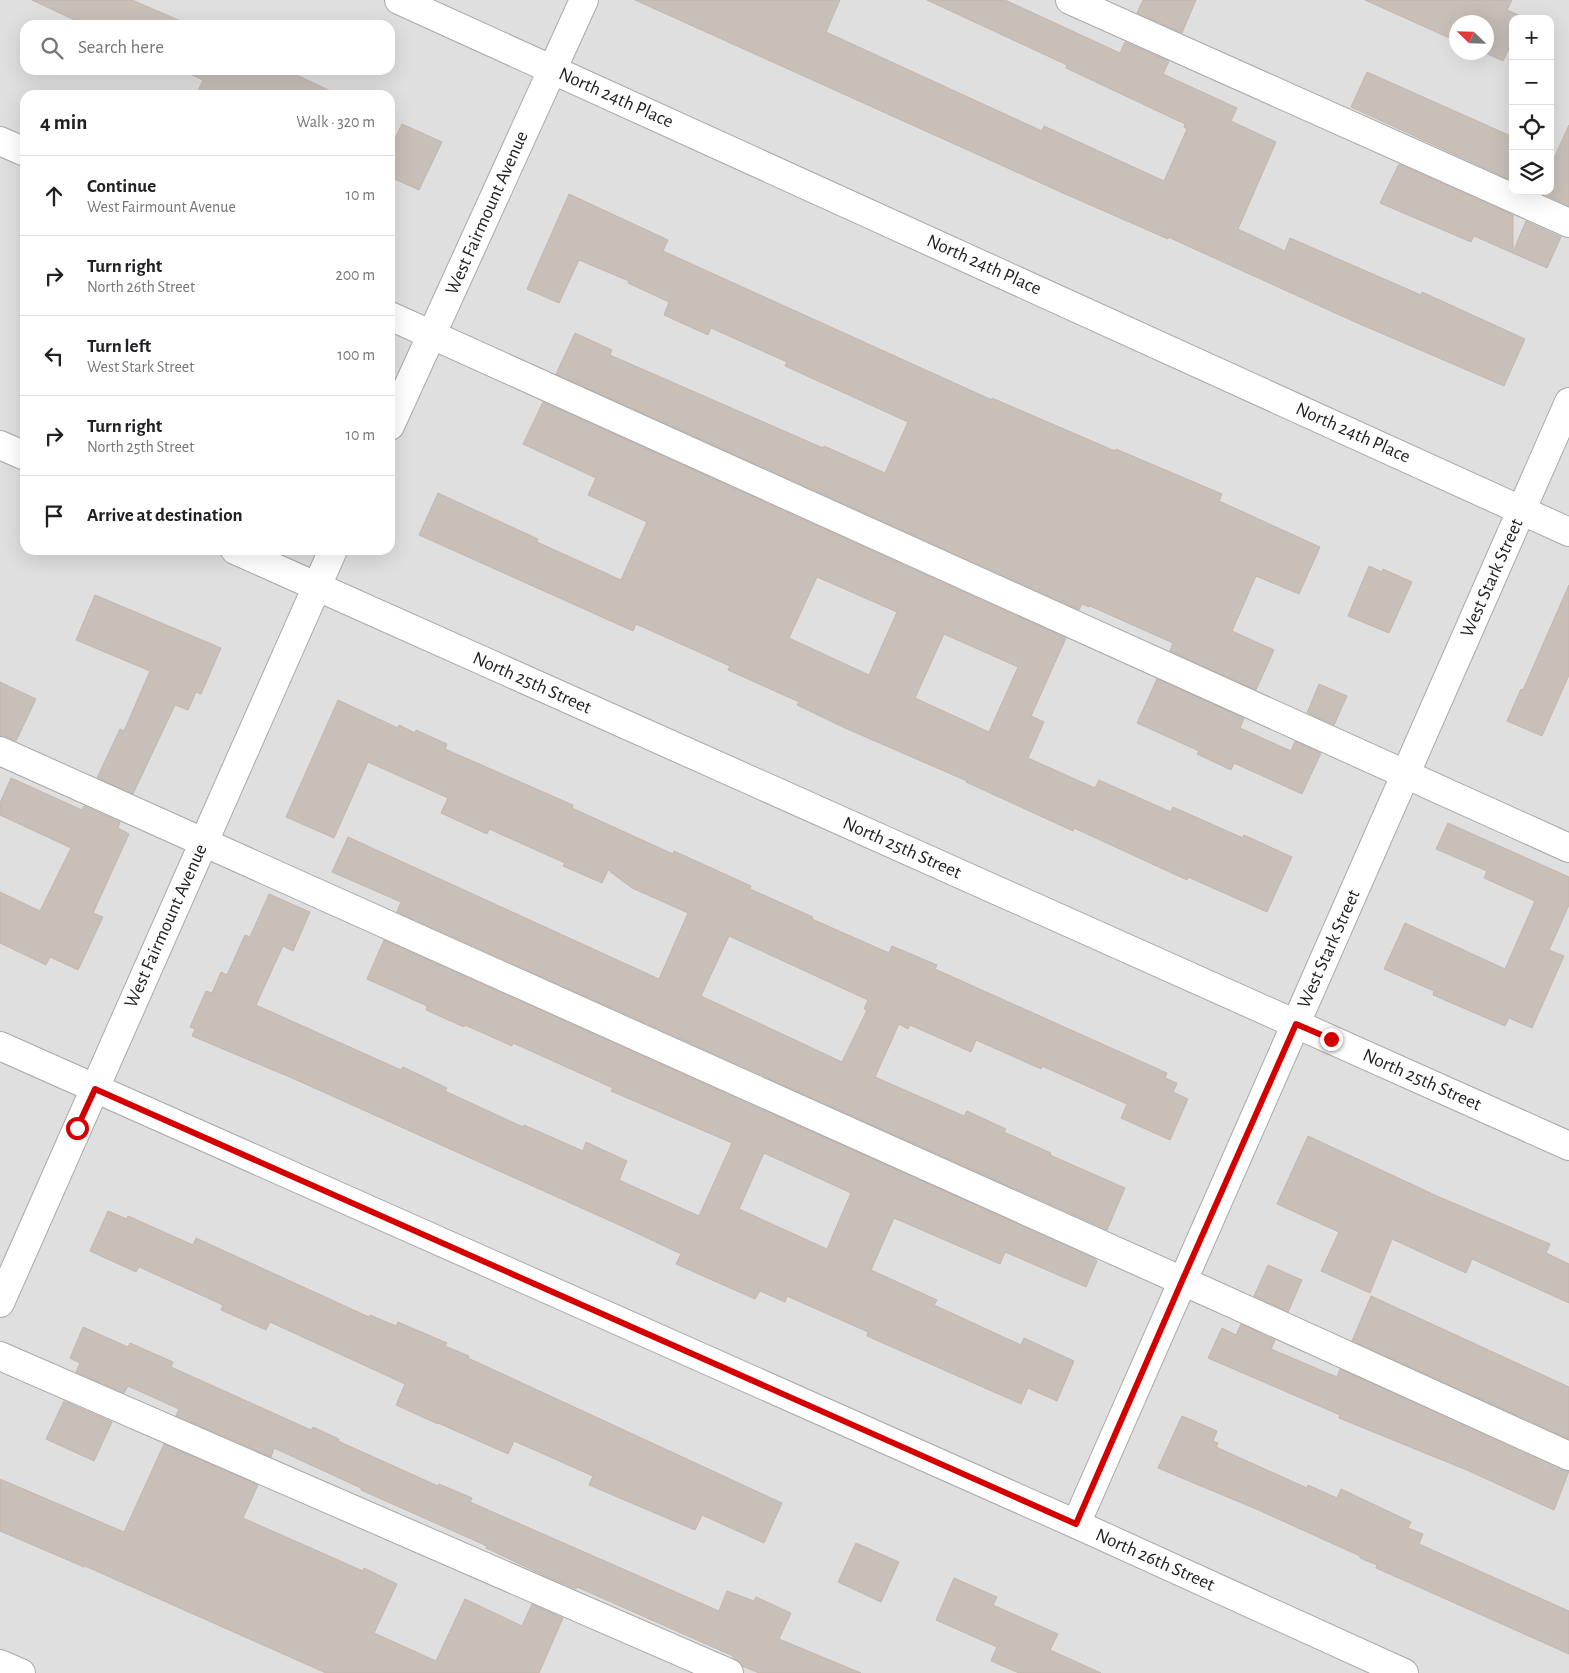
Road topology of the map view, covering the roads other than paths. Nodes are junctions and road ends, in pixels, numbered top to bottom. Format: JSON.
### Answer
{"nodes":[{"id":1,"x":399,"y":0,"type":"edge"},
{"id":2,"x":584,"y":0,"type":"edge"},
{"id":3,"x":1070,"y":0,"type":"edge"},
{"id":4,"x":553,"y":69,"type":"junction"},
{"id":5,"x":0,"y":141,"type":"edge"},
{"id":6,"x":20,"y":150,"type":"edge"},
{"id":7,"x":1569,"y":224,"type":"edge"},
{"id":8,"x":395,"y":318,"type":"edge"},
{"id":9,"x":432,"y":334,"type":"junction"},
{"id":10,"x":1569,"y":402,"type":"edge"},
{"id":11,"x":395,"y":415,"type":"edge"},
{"id":12,"x":0,"y":445,"type":"edge"},
{"id":13,"x":20,"y":454,"type":"edge"},
{"id":14,"x":1521,"y":510,"type":"junction"},
{"id":15,"x":1569,"y":532,"type":"edge"},
{"id":16,"x":246,"y":555,"type":"edge"},
{"id":17,"x":331,"y":555,"type":"edge"},
{"id":18,"x":316,"y":586,"type":"junction"},
{"id":19,"x":0,"y":751,"type":"edge"},
{"id":20,"x":1406,"y":775,"type":"junction"},
{"id":21,"x":203,"y":843,"type":"junction"},
{"id":22,"x":1569,"y":848,"type":"edge"},
{"id":23,"x":1296,"y":1024,"type":"junction"},
{"id":24,"x":0,"y":1046,"type":"edge"},
{"id":25,"x":95,"y":1089,"type":"junction"},
{"id":26,"x":1569,"y":1146,"type":"edge"},
{"id":27,"x":1182,"y":1281,"type":"junction"},
{"id":28,"x":0,"y":1303,"type":"edge"},
{"id":29,"x":0,"y":1356,"type":"edge"},
{"id":30,"x":1569,"y":1456,"type":"edge"},
{"id":31,"x":1076,"y":1524,"type":"junction"},
{"id":32,"x":729,"y":1673,"type":"edge"},
{"id":33,"x":1404,"y":1673,"type":"edge"}],
"edges":[{"from":1,"to":4,"type":"street","name":"North 24th Place"},
{"from":2,"to":4,"type":"street","name":"West Fairmount Avenue"},
{"from":3,"to":7,"type":"street"},
{"from":4,"to":9,"type":"street","name":"West Fairmount Avenue"},
{"from":4,"to":14,"type":"street","name":"North 24th Place"},
{"from":5,"to":6,"type":"street"},
{"from":8,"to":9,"type":"street"},
{"from":9,"to":11,"type":"street","name":"West Fairmount Avenue"},
{"from":9,"to":20,"type":"street"},
{"from":10,"to":14,"type":"street","name":"West Stark Street"},
{"from":12,"to":13,"type":"street"},
{"from":14,"to":15,"type":"street","name":"North 24th Place"},
{"from":14,"to":20,"type":"street","name":"West Stark Street"},
{"from":16,"to":18,"type":"street","name":"North 25th Street"},
{"from":17,"to":18,"type":"street","name":"West Fairmount Avenue"},
{"from":18,"to":21,"type":"street","name":"West Fairmount Avenue"},
{"from":18,"to":23,"type":"street","name":"North 25th Street"},
{"from":19,"to":21,"type":"street"},
{"from":20,"to":22,"type":"street"},
{"from":20,"to":23,"type":"street","name":"West Stark Street"},
{"from":21,"to":25,"type":"street","name":"West Fairmount Avenue"},
{"from":21,"to":27,"type":"street"},
{"from":23,"to":26,"type":"street","name":"North 25th Street"},
{"from":23,"to":27,"type":"street","name":"West Stark Street"},
{"from":24,"to":25,"type":"street","name":"North 26th Street"},
{"from":25,"to":28,"type":"street","name":"West Fairmount Avenue"},
{"from":25,"to":31,"type":"street","name":"North 26th Street"},
{"from":27,"to":30,"type":"street"},
{"from":27,"to":31,"type":"street","name":"West Stark Street"},
{"from":29,"to":32,"type":"street"},
{"from":31,"to":33,"type":"street","name":"North 26th Street"}]}
